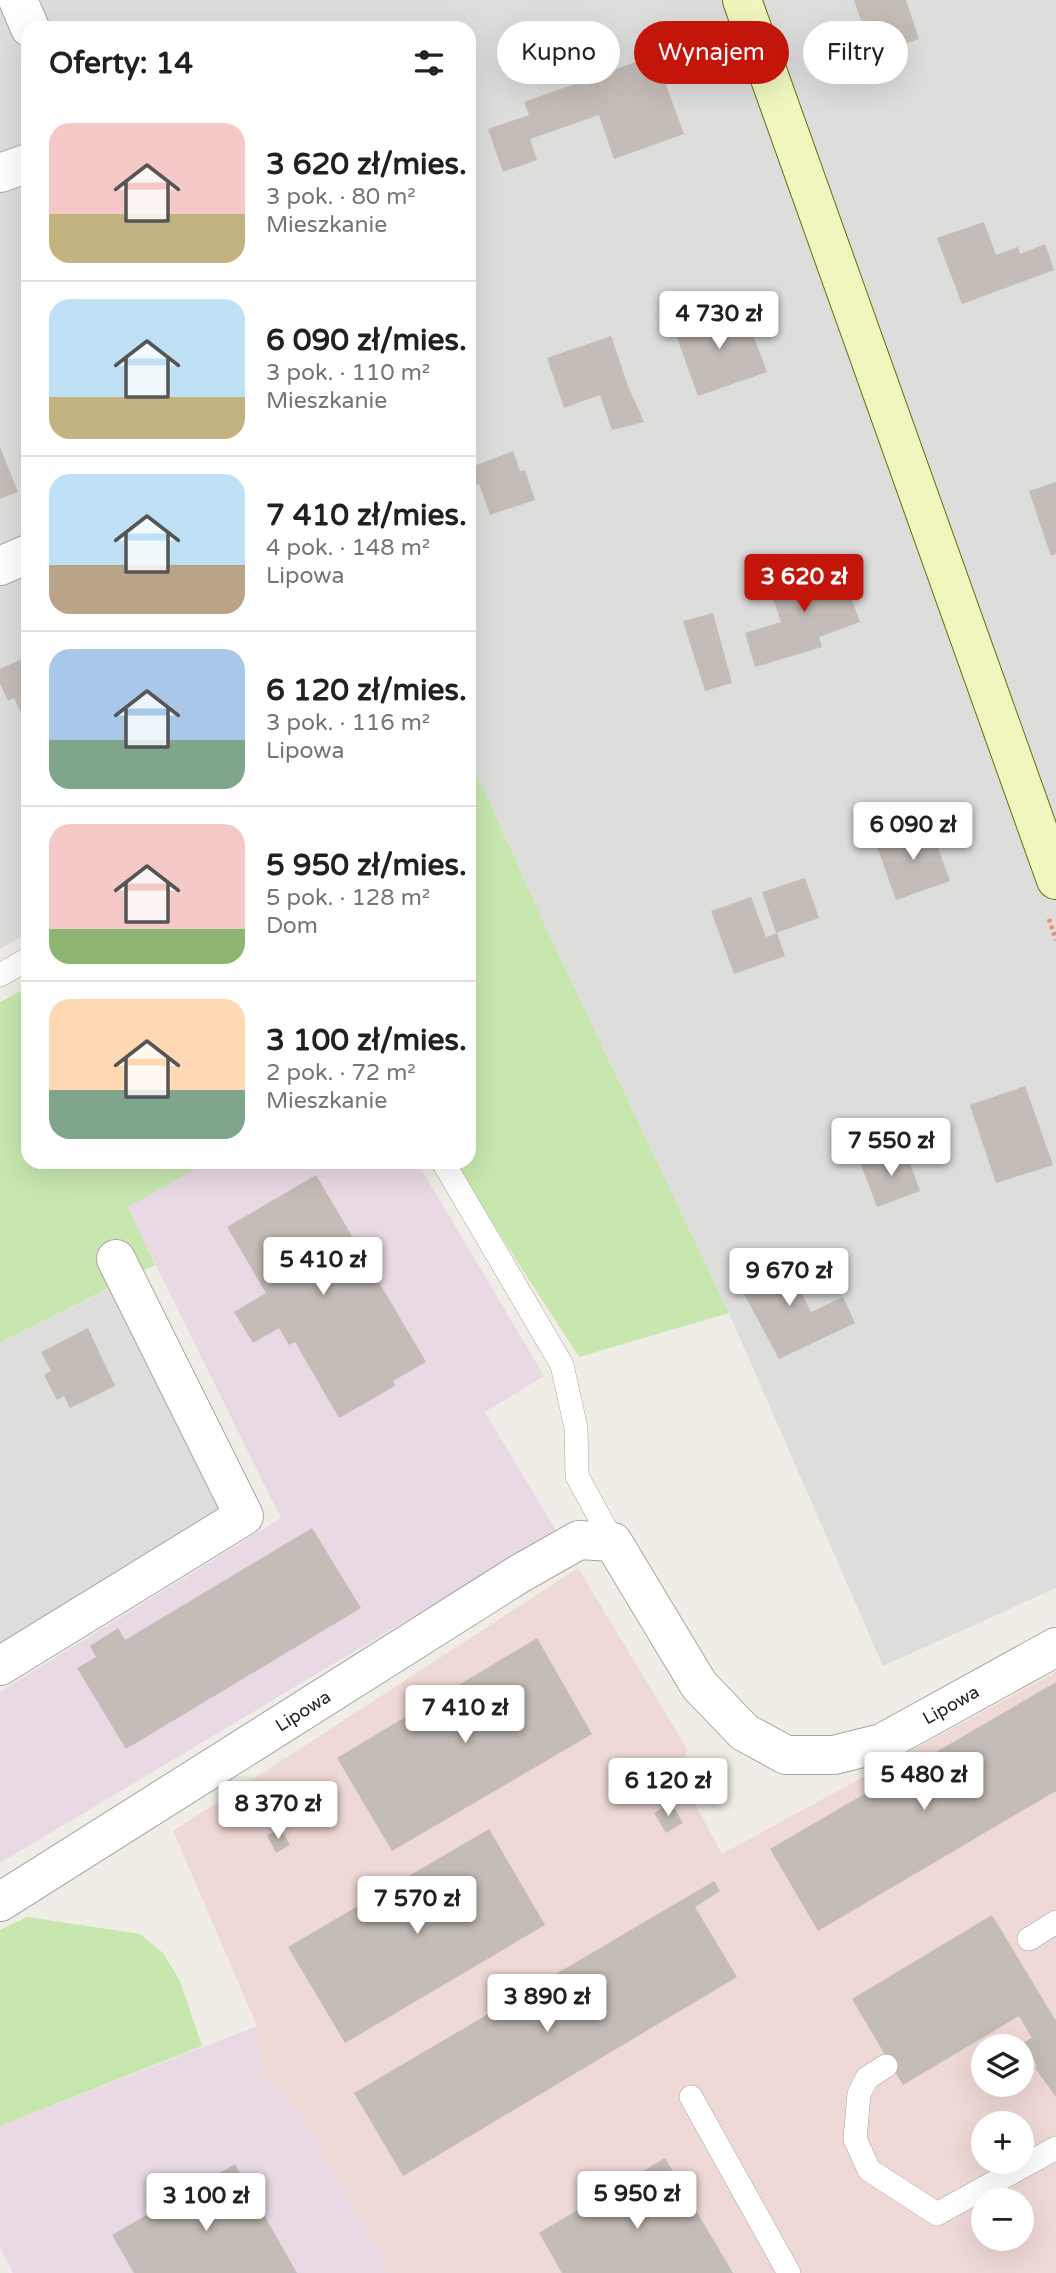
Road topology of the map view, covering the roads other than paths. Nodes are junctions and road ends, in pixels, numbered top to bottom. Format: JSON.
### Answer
{"nodes":[{"id":1,"x":18,"y":0,"type":"edge"},
{"id":2,"x":742,"y":0,"type":"edge"},
{"id":3,"x":27,"y":21,"type":"edge"},
{"id":4,"x":21,"y":166,"type":"edge"},
{"id":5,"x":0,"y":173,"type":"edge"},
{"id":6,"x":21,"y":557,"type":"edge"},
{"id":7,"x":0,"y":566,"type":"edge"},
{"id":8,"x":1056,"y":880,"type":"edge"},
{"id":9,"x":21,"y":964,"type":"edge"},
{"id":10,"x":0,"y":975,"type":"edge"},
{"id":11,"x":447,"y":1169,"type":"edge"},
{"id":12,"x":116,"y":1259,"type":"dead end"},
{"id":13,"x":613,"y":1542,"type":"junction"},
{"id":14,"x":1056,"y":1647,"type":"edge"},
{"id":15,"x":0,"y":1666,"type":"edge"},
{"id":16,"x":0,"y":1902,"type":"edge"},
{"id":17,"x":1056,"y":1922,"type":"edge"},
{"id":18,"x":1029,"y":1939,"type":"dead end"},
{"id":19,"x":886,"y":2066,"type":"dead end"},
{"id":20,"x":691,"y":2097,"type":"dead end"},
{"id":21,"x":1056,"y":2148,"type":"edge"},
{"id":22,"x":789,"y":2273,"type":"edge"}],
"edges":[{"from":1,"to":3,"type":"street"},
{"from":2,"to":8,"type":"street"},
{"from":4,"to":5,"type":"street"},
{"from":6,"to":7,"type":"street"},
{"from":9,"to":10,"type":"lane"},
{"from":11,"to":13,"type":"lane","name":"Lipowa"},
{"from":12,"to":15,"type":"street"},
{"from":13,"to":14,"type":"street","name":"Lipowa"},
{"from":13,"to":16,"type":"street","name":"Lipowa"},
{"from":17,"to":18,"type":"lane"},
{"from":19,"to":21,"type":"lane"},
{"from":20,"to":22,"type":"lane"}]}
